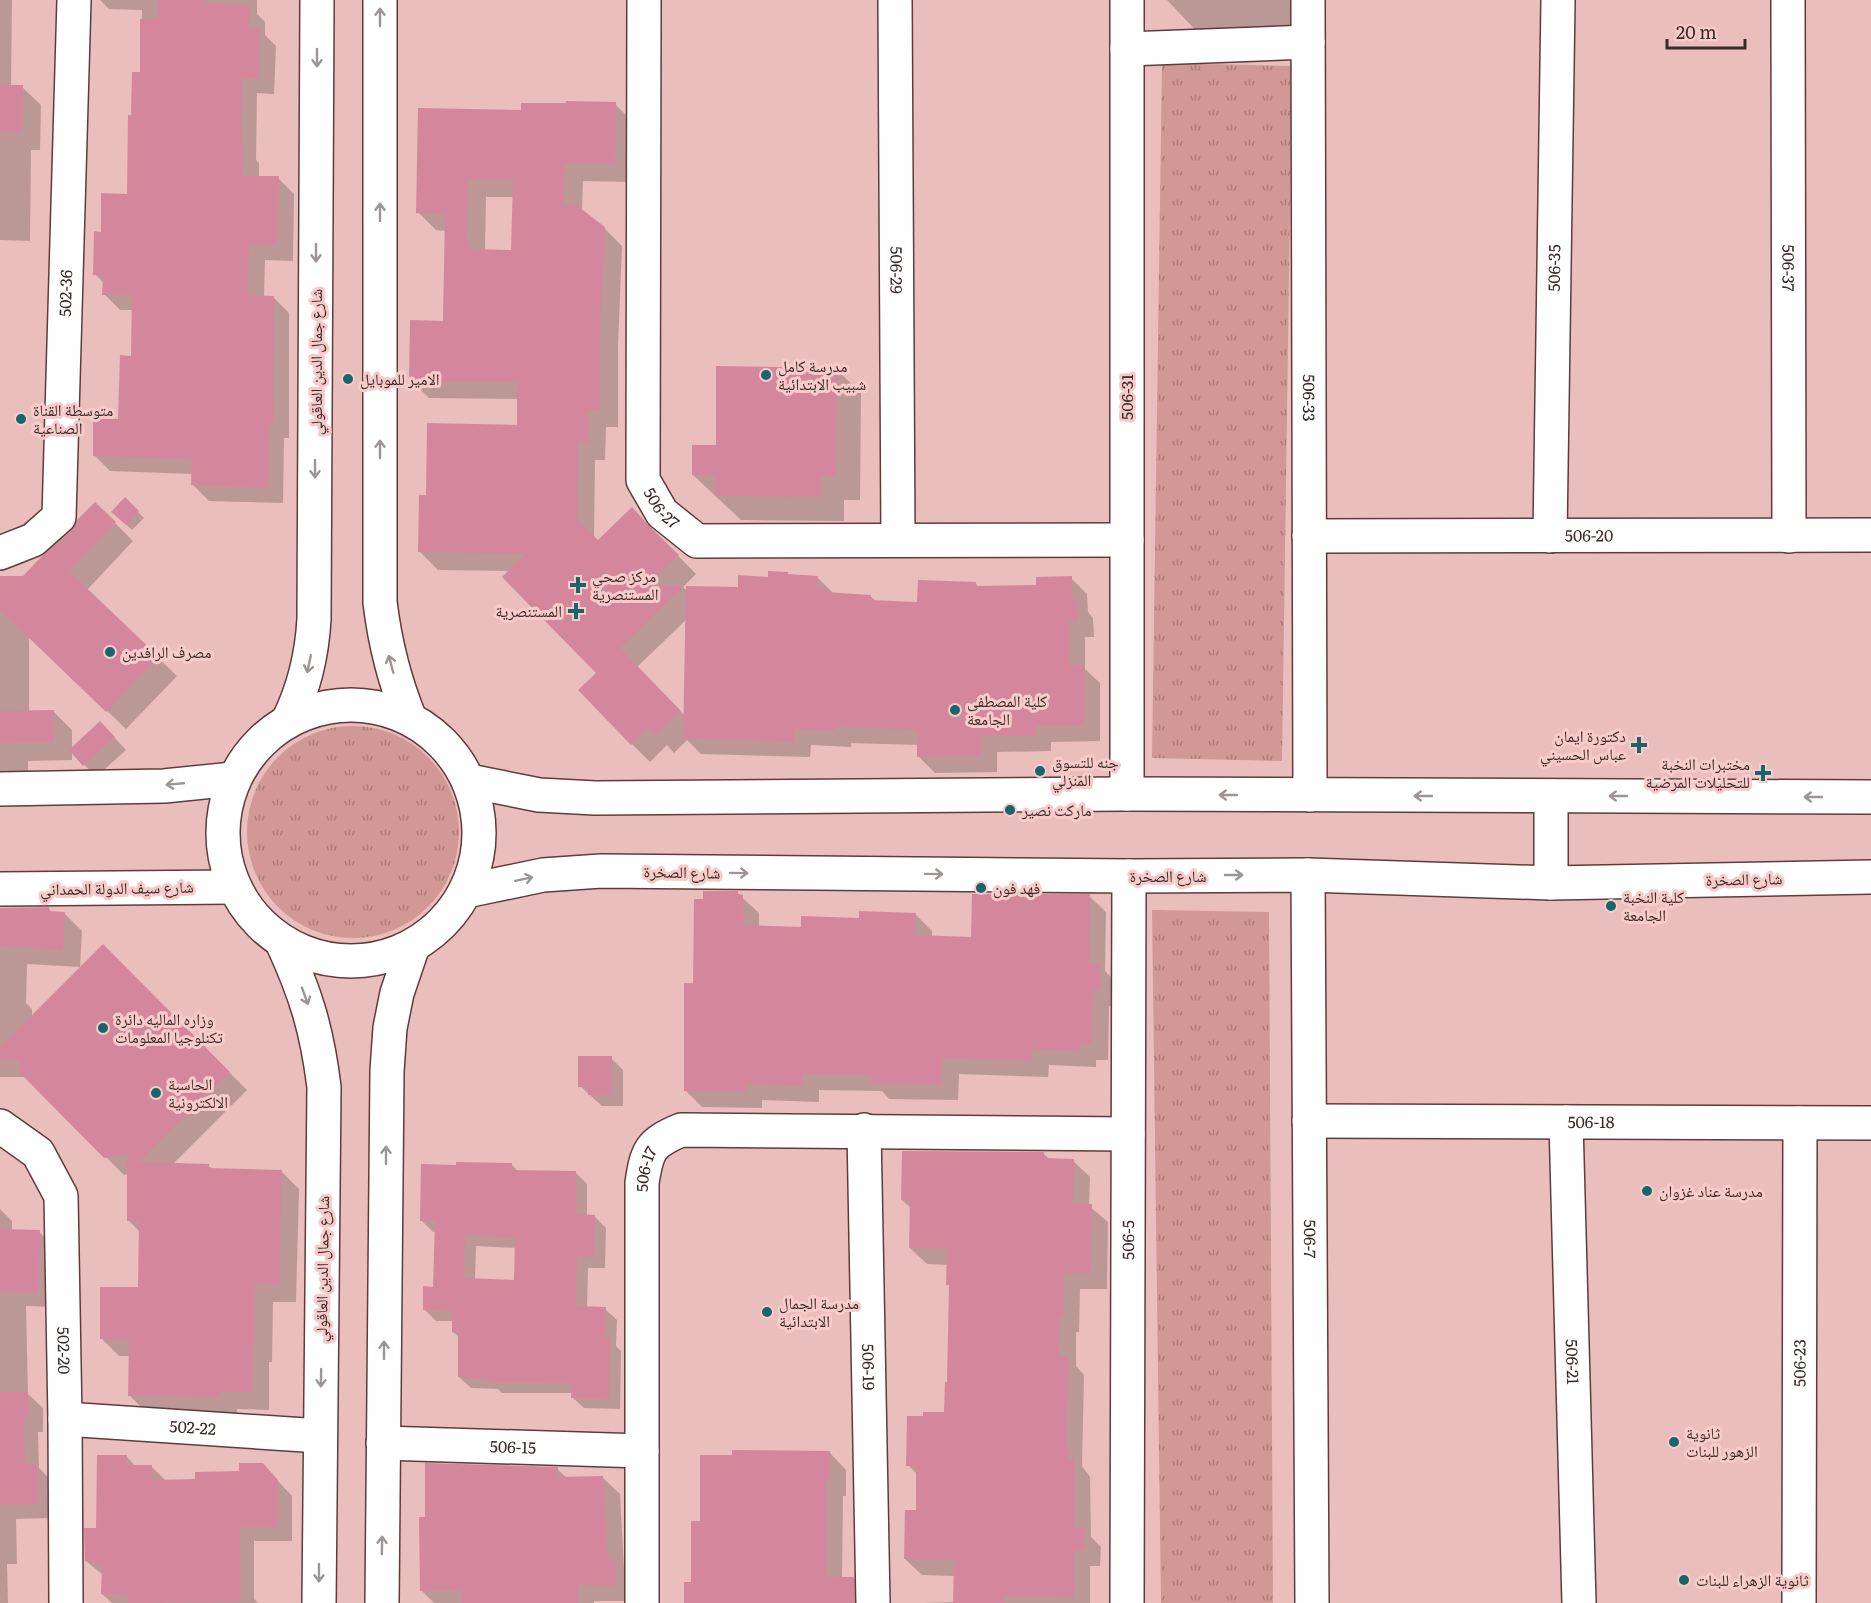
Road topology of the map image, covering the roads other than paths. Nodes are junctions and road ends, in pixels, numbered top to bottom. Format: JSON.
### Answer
{"nodes":[{"id":1,"x":74,"y":0,"type":"edge"},
{"id":2,"x":317,"y":0,"type":"edge"},
{"id":3,"x":380,"y":0,"type":"edge"},
{"id":4,"x":644,"y":0,"type":"edge"},
{"id":5,"x":895,"y":0,"type":"edge"},
{"id":6,"x":1127,"y":0,"type":"edge"},
{"id":7,"x":1308,"y":0,"type":"edge"},
{"id":8,"x":1558,"y":0,"type":"edge"},
{"id":9,"x":1788,"y":0,"type":"edge"},
{"id":10,"x":1308,"y":42,"type":"junction"},
{"id":11,"x":1127,"y":49,"type":"junction"},
{"id":12,"x":1309,"y":536,"type":"junction"},
{"id":13,"x":1550,"y":536,"type":"junction"},
{"id":14,"x":1790,"y":536,"type":"junction"},
{"id":15,"x":1871,"y":536,"type":"edge"},
{"id":16,"x":898,"y":540,"type":"junction"},
{"id":17,"x":1127,"y":540,"type":"junction"},
{"id":18,"x":0,"y":553,"type":"edge"},
{"id":19,"x":290,"y":719,"type":"junction"},
{"id":20,"x":410,"y":719,"type":"junction"},
{"id":21,"x":233,"y":779,"type":"junction"},
{"id":22,"x":469,"y":781,"type":"junction"},
{"id":23,"x":0,"y":789,"type":"edge"},
{"id":24,"x":1127,"y":794,"type":"junction"},
{"id":25,"x":1310,"y":795,"type":"junction"},
{"id":26,"x":1551,"y":796,"type":"junction"},
{"id":27,"x":1871,"y":797,"type":"edge"},
{"id":28,"x":1308,"y":875,"type":"junction"},
{"id":29,"x":1129,"y":876,"type":"junction"},
{"id":30,"x":1871,"y":877,"type":"edge"},
{"id":31,"x":1551,"y":883,"type":"junction"},
{"id":32,"x":234,"y":887,"type":"junction"},
{"id":33,"x":0,"y":889,"type":"edge"},
{"id":34,"x":466,"y":891,"type":"junction"},
{"id":35,"x":282,"y":942,"type":"junction"},
{"id":36,"x":413,"y":946,"type":"junction"},
{"id":37,"x":1310,"y":1121,"type":"junction"},
{"id":38,"x":1566,"y":1122,"type":"junction"},
{"id":39,"x":1800,"y":1123,"type":"junction"},
{"id":40,"x":1871,"y":1123,"type":"edge"},
{"id":41,"x":0,"y":1126,"type":"edge"},
{"id":42,"x":864,"y":1130,"type":"junction"},
{"id":43,"x":1128,"y":1134,"type":"junction"},
{"id":44,"x":65,"y":1419,"type":"junction"},
{"id":45,"x":320,"y":1436,"type":"junction"},
{"id":46,"x":383,"y":1443,"type":"junction"},
{"id":47,"x":642,"y":1452,"type":"junction"},
{"id":48,"x":66,"y":1603,"type":"edge"},
{"id":49,"x":319,"y":1603,"type":"edge"},
{"id":50,"x":382,"y":1603,"type":"edge"},
{"id":51,"x":642,"y":1603,"type":"edge"},
{"id":52,"x":873,"y":1603,"type":"edge"},
{"id":53,"x":1127,"y":1603,"type":"edge"},
{"id":54,"x":1312,"y":1603,"type":"edge"},
{"id":55,"x":1579,"y":1603,"type":"edge"},
{"id":56,"x":1799,"y":1603,"type":"edge"}],
"edges":[{"from":1,"to":18,"type":"street","name":"502-36"},
{"from":2,"to":19,"type":"street","name":"شارع جمال الدين العاقولي","one_way":true},
{"from":20,"to":3,"type":"street","one_way":true},
{"from":4,"to":16,"type":"street","name":"506-27"},
{"from":5,"to":16,"type":"street","name":"506-29"},
{"from":6,"to":11,"type":"street","name":"506-31"},
{"from":7,"to":10,"type":"street","name":"506-33"},
{"from":8,"to":13,"type":"street","name":"506-35"},
{"from":9,"to":14,"type":"street","name":"506-37"},
{"from":10,"to":11,"type":"street"},
{"from":10,"to":12,"type":"street","name":"506-33"},
{"from":11,"to":17,"type":"street","name":"506-31"},
{"from":12,"to":13,"type":"street","name":"506-20"},
{"from":12,"to":25,"type":"street","name":"506-33"},
{"from":13,"to":14,"type":"street","name":"506-20"},
{"from":14,"to":15,"type":"street","name":"506-20"},
{"from":16,"to":17,"type":"street","name":"506-27"},
{"from":17,"to":24,"type":"street","name":"506-31"},
{"from":19,"to":20,"type":"street"},
{"from":19,"to":21,"type":"street"},
{"from":20,"to":22,"type":"street"},
{"from":21,"to":23,"type":"street","one_way":true},
{"from":21,"to":32,"type":"street"},
{"from":22,"to":24,"type":"street"},
{"from":22,"to":34,"type":"street"},
{"from":25,"to":24,"type":"street","one_way":true},
{"from":26,"to":25,"type":"street","one_way":true},
{"from":27,"to":26,"type":"street","one_way":true},
{"from":26,"to":31,"type":"street"},
{"from":29,"to":28,"type":"street","name":"شارع الصخرة","one_way":true},
{"from":28,"to":31,"type":"street","name":"شارع الصخرة"},
{"from":28,"to":37,"type":"street","name":"506-7"},
{"from":34,"to":29,"type":"street","name":"شارع الصخرة","one_way":true},
{"from":29,"to":43,"type":"street","name":"506-5"},
{"from":30,"to":31,"type":"street","name":"شارع الصخرة"},
{"from":32,"to":33,"type":"street","name":"شارع سيف الدولة الحمداني"},
{"from":32,"to":35,"type":"street"},
{"from":34,"to":36,"type":"street"},
{"from":35,"to":36,"type":"street"},
{"from":35,"to":45,"type":"street","name":"شارع جمال الدين العاقولي","one_way":true},
{"from":46,"to":36,"type":"street","one_way":true},
{"from":37,"to":38,"type":"street","name":"506-18"},
{"from":37,"to":54,"type":"street","name":"506-7"},
{"from":38,"to":39,"type":"street","name":"506-18"},
{"from":38,"to":55,"type":"street","name":"506-21"},
{"from":39,"to":40,"type":"street","name":"506-18"},
{"from":39,"to":56,"type":"street","name":"506-23"},
{"from":41,"to":44,"type":"street","name":"502-20"},
{"from":42,"to":43,"type":"street","name":"506-17"},
{"from":42,"to":47,"type":"street","name":"506-17"},
{"from":42,"to":52,"type":"street","name":"506-19"},
{"from":43,"to":53,"type":"street","name":"506-5"},
{"from":44,"to":45,"type":"street","name":"502-22"},
{"from":44,"to":48,"type":"street","name":"502-20"},
{"from":45,"to":49,"type":"street","name":"شارع جمال الدين العاقولي","one_way":true},
{"from":46,"to":47,"type":"street","name":"506-15"},
{"from":50,"to":46,"type":"street","one_way":true},
{"from":47,"to":51,"type":"street","name":"506-17"}]}
